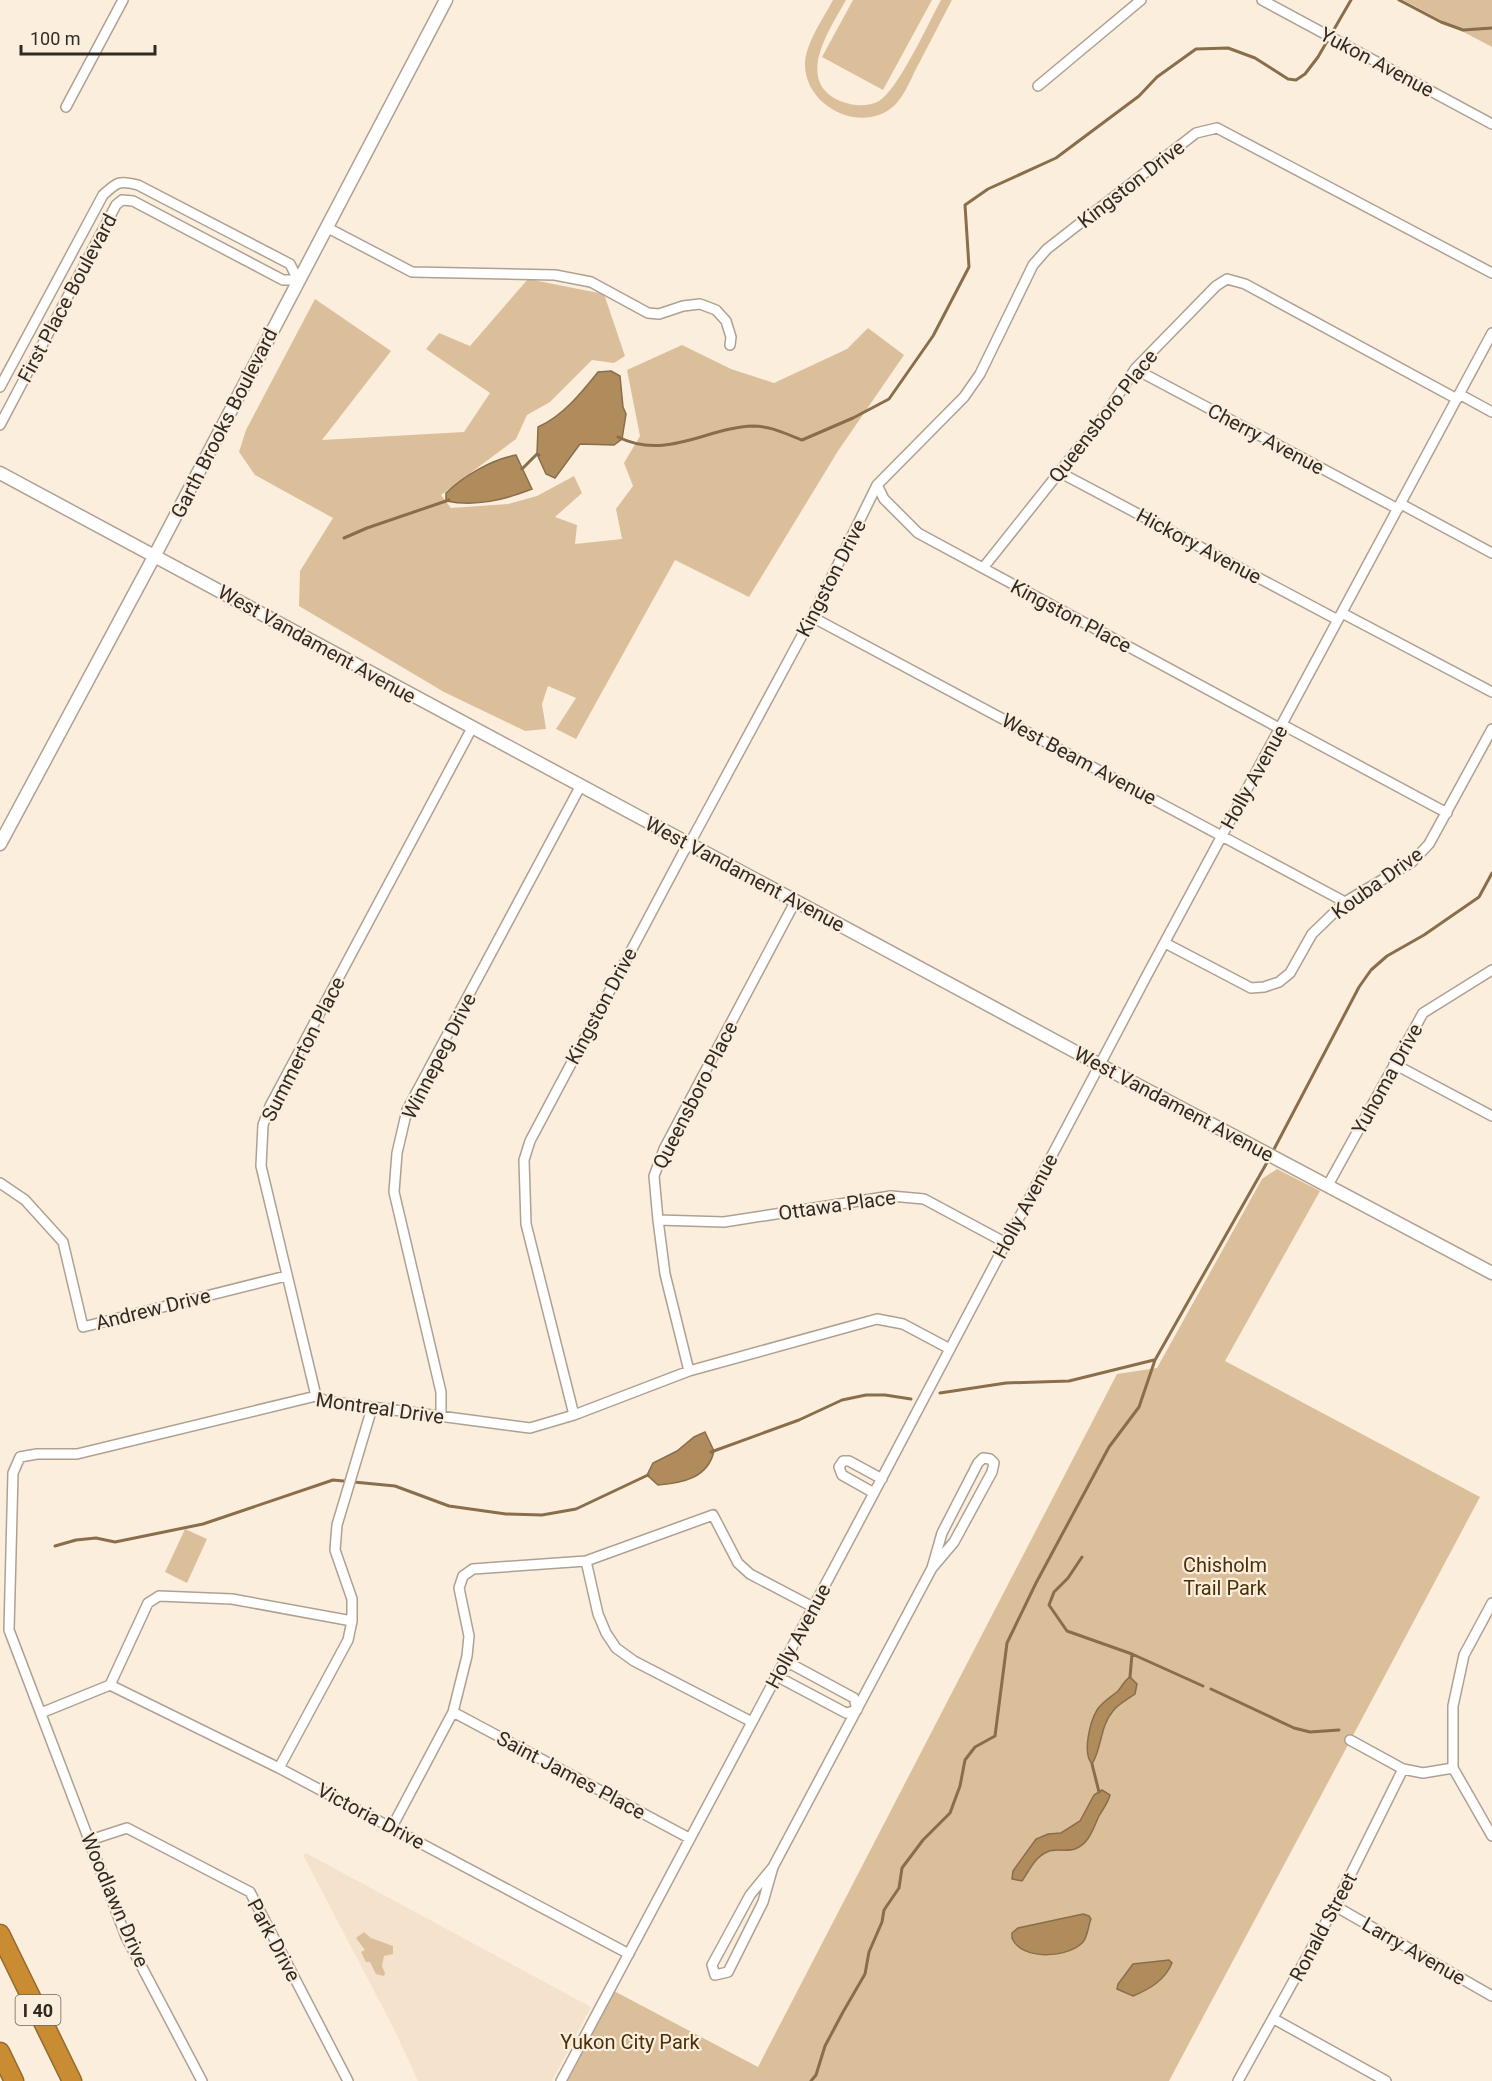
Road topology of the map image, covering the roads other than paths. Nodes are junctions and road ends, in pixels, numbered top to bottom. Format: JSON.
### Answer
{"nodes":[{"id":1,"x":122,"y":0,"type":"edge"},
{"id":2,"x":446,"y":0,"type":"edge"},
{"id":3,"x":1142,"y":0,"type":"edge"},
{"id":4,"x":1262,"y":0,"type":"edge"},
{"id":5,"x":1038,"y":86,"type":"dead end"},
{"id":6,"x":66,"y":106,"type":"dead end"},
{"id":7,"x":1492,"y":124,"type":"edge"},
{"id":8,"x":174,"y":204,"type":"junction"},
{"id":9,"x":166,"y":219,"type":"junction"},
{"id":10,"x":326,"y":227,"type":"junction"},
{"id":11,"x":259,"y":249,"type":"junction"},
{"id":12,"x":251,"y":263,"type":"junction"},
{"id":13,"x":1492,"y":273,"type":"edge"},
{"id":14,"x":298,"y":280,"type":"junction"},
{"id":15,"x":44,"y":305,"type":"junction"},
{"id":16,"x":59,"y":313,"type":"junction"},
{"id":17,"x":1492,"y":333,"type":"edge"},
{"id":18,"x":730,"y":345,"type":"dead end"},
{"id":19,"x":1135,"y":369,"type":"junction"},
{"id":20,"x":2,"y":383,"type":"edge"},
{"id":21,"x":20,"y":387,"type":"junction"},
{"id":22,"x":1458,"y":397,"type":"junction"},
{"id":23,"x":1492,"y":412,"type":"edge"},
{"id":24,"x":0,"y":425,"type":"edge"},
{"id":25,"x":1059,"y":472,"type":"junction"},
{"id":26,"x":0,"y":473,"type":"edge"},
{"id":27,"x":877,"y":486,"type":"junction"},
{"id":28,"x":1399,"y":507,"type":"junction"},
{"id":29,"x":1492,"y":553,"type":"edge"},
{"id":30,"x":155,"y":555,"type":"junction"},
{"id":31,"x":983,"y":568,"type":"junction"},
{"id":32,"x":812,"y":617,"type":"junction"},
{"id":33,"x":1340,"y":617,"type":"junction"},
{"id":34,"x":1492,"y":692,"type":"edge"},
{"id":35,"x":1282,"y":727,"type":"junction"},
{"id":36,"x":472,"y":728,"type":"junction"},
{"id":37,"x":1492,"y":729,"type":"edge"},
{"id":38,"x":580,"y":786,"type":"junction"},
{"id":39,"x":1447,"y":813,"type":"junction"},
{"id":40,"x":1222,"y":835,"type":"junction"},
{"id":41,"x":690,"y":843,"type":"junction"},
{"id":42,"x":0,"y":844,"type":"edge"},
{"id":43,"x":795,"y":902,"type":"junction"},
{"id":44,"x":1345,"y":902,"type":"junction"},
{"id":45,"x":1165,"y":943,"type":"junction"},
{"id":46,"x":1491,"y":971,"type":"edge"},
{"id":47,"x":1394,"y":1064,"type":"junction"},
{"id":48,"x":1100,"y":1065,"type":"junction"},
{"id":49,"x":1492,"y":1116,"type":"edge"},
{"id":50,"x":0,"y":1183,"type":"edge"},
{"id":51,"x":1328,"y":1185,"type":"junction"},
{"id":52,"x":658,"y":1220,"type":"junction"},
{"id":53,"x":1005,"y":1243,"type":"junction"},
{"id":54,"x":1492,"y":1273,"type":"edge"},
{"id":55,"x":286,"y":1276,"type":"junction"},
{"id":56,"x":950,"y":1349,"type":"junction"},
{"id":57,"x":689,"y":1371,"type":"junction"},
{"id":58,"x":316,"y":1396,"type":"junction"},
{"id":59,"x":372,"y":1408,"type":"junction"},
{"id":60,"x":574,"y":1415,"type":"junction"},
{"id":61,"x":441,"y":1417,"type":"junction"},
{"id":62,"x":882,"y":1479,"type":"junction"},
{"id":63,"x":874,"y":1493,"type":"junction"},
{"id":64,"x":586,"y":1561,"type":"junction"},
{"id":65,"x":932,"y":1568,"type":"junction"},
{"id":66,"x":1492,"y":1604,"type":"edge"},
{"id":67,"x":813,"y":1607,"type":"junction"},
{"id":68,"x":352,"y":1621,"type":"junction"},
{"id":69,"x":780,"y":1669,"type":"junction"},
{"id":70,"x":111,"y":1684,"type":"junction"},
{"id":71,"x":857,"y":1710,"type":"junction"},
{"id":72,"x":453,"y":1712,"type":"junction"},
{"id":73,"x":41,"y":1713,"type":"junction"},
{"id":74,"x":752,"y":1722,"type":"junction"},
{"id":75,"x":1350,"y":1740,"type":"dead end"},
{"id":76,"x":279,"y":1768,"type":"junction"},
{"id":77,"x":1453,"y":1768,"type":"junction"},
{"id":78,"x":1403,"y":1769,"type":"junction"},
{"id":79,"x":392,"y":1827,"type":"junction"},
{"id":80,"x":1492,"y":1836,"type":"edge"},
{"id":81,"x":689,"y":1838,"type":"junction"},
{"id":82,"x":90,"y":1840,"type":"junction"},
{"id":83,"x":773,"y":1867,"type":"junction"},
{"id":84,"x":1335,"y":1906,"type":"junction"},
{"id":85,"x":1,"y":1935,"type":"edge"},
{"id":86,"x":629,"y":1954,"type":"junction"},
{"id":87,"x":1492,"y":1996,"type":"edge"},
{"id":88,"x":1274,"y":2019,"type":"junction"},
{"id":89,"x":0,"y":2052,"type":"edge"},
{"id":90,"x":0,"y":2071,"type":"edge"},
{"id":91,"x":5,"y":2081,"type":"edge"},
{"id":92,"x":14,"y":2081,"type":"edge"},
{"id":93,"x":72,"y":2081,"type":"edge"},
{"id":94,"x":202,"y":2081,"type":"edge"},
{"id":95,"x":348,"y":2081,"type":"edge"},
{"id":96,"x":561,"y":2081,"type":"edge"},
{"id":97,"x":1238,"y":2081,"type":"edge"},
{"id":98,"x":1386,"y":2081,"type":"edge"}],
"edges":[{"from":1,"to":6,"type":"street"},
{"from":2,"to":10,"type":"street","name":"Garth Brooks Boulevard"},
{"from":3,"to":5,"type":"street"},
{"from":4,"to":7,"type":"street","name":"Yukon Avenue"},
{"from":8,"to":9,"type":"street"},
{"from":8,"to":11,"type":"street","name":"First Place Boulevard"},
{"from":8,"to":15,"type":"street","name":"First Place Boulevard"},
{"from":9,"to":12,"type":"street","name":"First Place Boulevard"},
{"from":9,"to":16,"type":"street","name":"First Place Boulevard"},
{"from":10,"to":14,"type":"street","name":"Garth Brooks Boulevard"},
{"from":10,"to":18,"type":"street"},
{"from":11,"to":12,"type":"street"},
{"from":11,"to":14,"type":"street","name":"First Place Boulevard"},
{"from":12,"to":14,"type":"street","name":"First Place Boulevard"},
{"from":13,"to":27,"type":"street","name":"Kingston Drive"},
{"from":14,"to":30,"type":"street","name":"Garth Brooks Boulevard"},
{"from":15,"to":16,"type":"street"},
{"from":15,"to":20,"type":"street","name":"First Place Boulevard"},
{"from":16,"to":21,"type":"street","name":"First Place Boulevard"},
{"from":17,"to":22,"type":"street","name":"Holly Avenue"},
{"from":19,"to":22,"type":"street","name":"Queensboro Place"},
{"from":19,"to":25,"type":"street","name":"Queensboro Place"},
{"from":19,"to":28,"type":"street","name":"Cherry Avenue"},
{"from":20,"to":21,"type":"street"},
{"from":21,"to":24,"type":"street","name":"First Place Boulevard"},
{"from":22,"to":23,"type":"street","name":"Queensboro Place"},
{"from":22,"to":28,"type":"street","name":"Holly Avenue"},
{"from":25,"to":31,"type":"street","name":"Queensboro Place"},
{"from":25,"to":33,"type":"street","name":"Hickory Avenue"},
{"from":26,"to":30,"type":"street","name":"West Vandament Avenue"},
{"from":27,"to":31,"type":"street","name":"Kingston Place"},
{"from":27,"to":32,"type":"street","name":"Kingston Drive"},
{"from":28,"to":29,"type":"street","name":"Cherry Avenue"},
{"from":28,"to":33,"type":"street","name":"Holly Avenue"},
{"from":30,"to":36,"type":"street","name":"West Vandament Avenue"},
{"from":30,"to":42,"type":"street","name":"Garth Brooks Boulevard"},
{"from":31,"to":35,"type":"street","name":"Kingston Place"},
{"from":32,"to":40,"type":"street","name":"West Beam Avenue"},
{"from":32,"to":41,"type":"street","name":"Kingston Drive"},
{"from":33,"to":34,"type":"street","name":"Hickory Avenue"},
{"from":33,"to":35,"type":"street","name":"Holly Avenue"},
{"from":35,"to":39,"type":"street","name":"Kingston Place"},
{"from":35,"to":40,"type":"street","name":"Holly Avenue"},
{"from":36,"to":38,"type":"street","name":"West Vandament Avenue"},
{"from":36,"to":55,"type":"street","name":"Summerton Place"},
{"from":37,"to":39,"type":"street","name":"Kouba Drive"},
{"from":38,"to":41,"type":"street","name":"West Vandament Avenue"},
{"from":38,"to":61,"type":"street","name":"Winnepeg Drive"},
{"from":39,"to":44,"type":"street","name":"Kouba Drive"},
{"from":40,"to":44,"type":"street","name":"West Beam Avenue"},
{"from":40,"to":45,"type":"street","name":"Holly Avenue"},
{"from":41,"to":43,"type":"street","name":"West Vandament Avenue"},
{"from":41,"to":60,"type":"street","name":"Kingston Drive"},
{"from":43,"to":48,"type":"street","name":"West Vandament Avenue"},
{"from":43,"to":52,"type":"street","name":"Queensboro Place"},
{"from":44,"to":45,"type":"street","name":"Kouba Drive"},
{"from":45,"to":48,"type":"street","name":"Holly Avenue"},
{"from":46,"to":47,"type":"street","name":"Yuhoma Drive"},
{"from":47,"to":49,"type":"street"},
{"from":47,"to":51,"type":"street","name":"Yuhoma Drive"},
{"from":48,"to":51,"type":"street","name":"West Vandament Avenue"},
{"from":48,"to":53,"type":"street","name":"Holly Avenue"},
{"from":50,"to":55,"type":"street","name":"Andrew Drive"},
{"from":51,"to":54,"type":"street","name":"West Vandament Avenue"},
{"from":52,"to":53,"type":"street","name":"Ottawa Place"},
{"from":52,"to":57,"type":"street","name":"Queensboro Place"},
{"from":53,"to":56,"type":"street","name":"Holly Avenue"},
{"from":55,"to":58,"type":"street","name":"Summerton Place"},
{"from":56,"to":57,"type":"street","name":"Montreal Drive"},
{"from":56,"to":62,"type":"street","name":"Holly Avenue"},
{"from":57,"to":60,"type":"street","name":"Montreal Drive"},
{"from":58,"to":59,"type":"street","name":"Montreal Drive"},
{"from":58,"to":73,"type":"street","name":"Montreal Drive"},
{"from":59,"to":61,"type":"street","name":"Montreal Drive"},
{"from":59,"to":68,"type":"street"},
{"from":60,"to":61,"type":"street","name":"Montreal Drive"},
{"from":62,"to":63,"type":"street","name":"Holly Avenue"},
{"from":62,"to":63,"type":"street"},
{"from":63,"to":67,"type":"street","name":"Holly Avenue"},
{"from":64,"to":67,"type":"street"},
{"from":64,"to":72,"type":"street"},
{"from":64,"to":74,"type":"street"},
{"from":65,"to":65,"type":"street"},
{"from":65,"to":71,"type":"street"},
{"from":66,"to":77,"type":"street"},
{"from":67,"to":69,"type":"street","name":"Holly Avenue"},
{"from":68,"to":70,"type":"street"},
{"from":68,"to":76,"type":"street"},
{"from":69,"to":71,"type":"street"},
{"from":69,"to":71,"type":"street"},
{"from":69,"to":74,"type":"street","name":"Holly Avenue"},
{"from":70,"to":73,"type":"street"},
{"from":70,"to":76,"type":"street","name":"Victoria Drive"},
{"from":71,"to":83,"type":"street"},
{"from":72,"to":79,"type":"street"},
{"from":72,"to":81,"type":"street","name":"Saint James Place"},
{"from":73,"to":82,"type":"street","name":"Woodlawn Drive"},
{"from":74,"to":81,"type":"street","name":"Holly Avenue"},
{"from":75,"to":78,"type":"street"},
{"from":76,"to":79,"type":"street","name":"Victoria Drive"},
{"from":77,"to":78,"type":"street"},
{"from":77,"to":80,"type":"street"},
{"from":78,"to":84,"type":"street","name":"Ronald Street"},
{"from":79,"to":86,"type":"street","name":"Victoria Drive"},
{"from":81,"to":86,"type":"street","name":"Holly Avenue"},
{"from":82,"to":94,"type":"street","name":"Woodlawn Drive"},
{"from":82,"to":95,"type":"street","name":"Park Drive"},
{"from":83,"to":83,"type":"street"},
{"from":84,"to":87,"type":"street","name":"Larry Avenue"},
{"from":84,"to":88,"type":"street","name":"Ronald Street"},
{"from":85,"to":93,"type":"highway","number":"I 40"},
{"from":86,"to":96,"type":"street","name":"Holly Avenue"},
{"from":88,"to":97,"type":"street","name":"Ronald Street"},
{"from":88,"to":98,"type":"street"},
{"from":89,"to":92,"type":"highway"},
{"from":90,"to":91,"type":"highway"}]}
